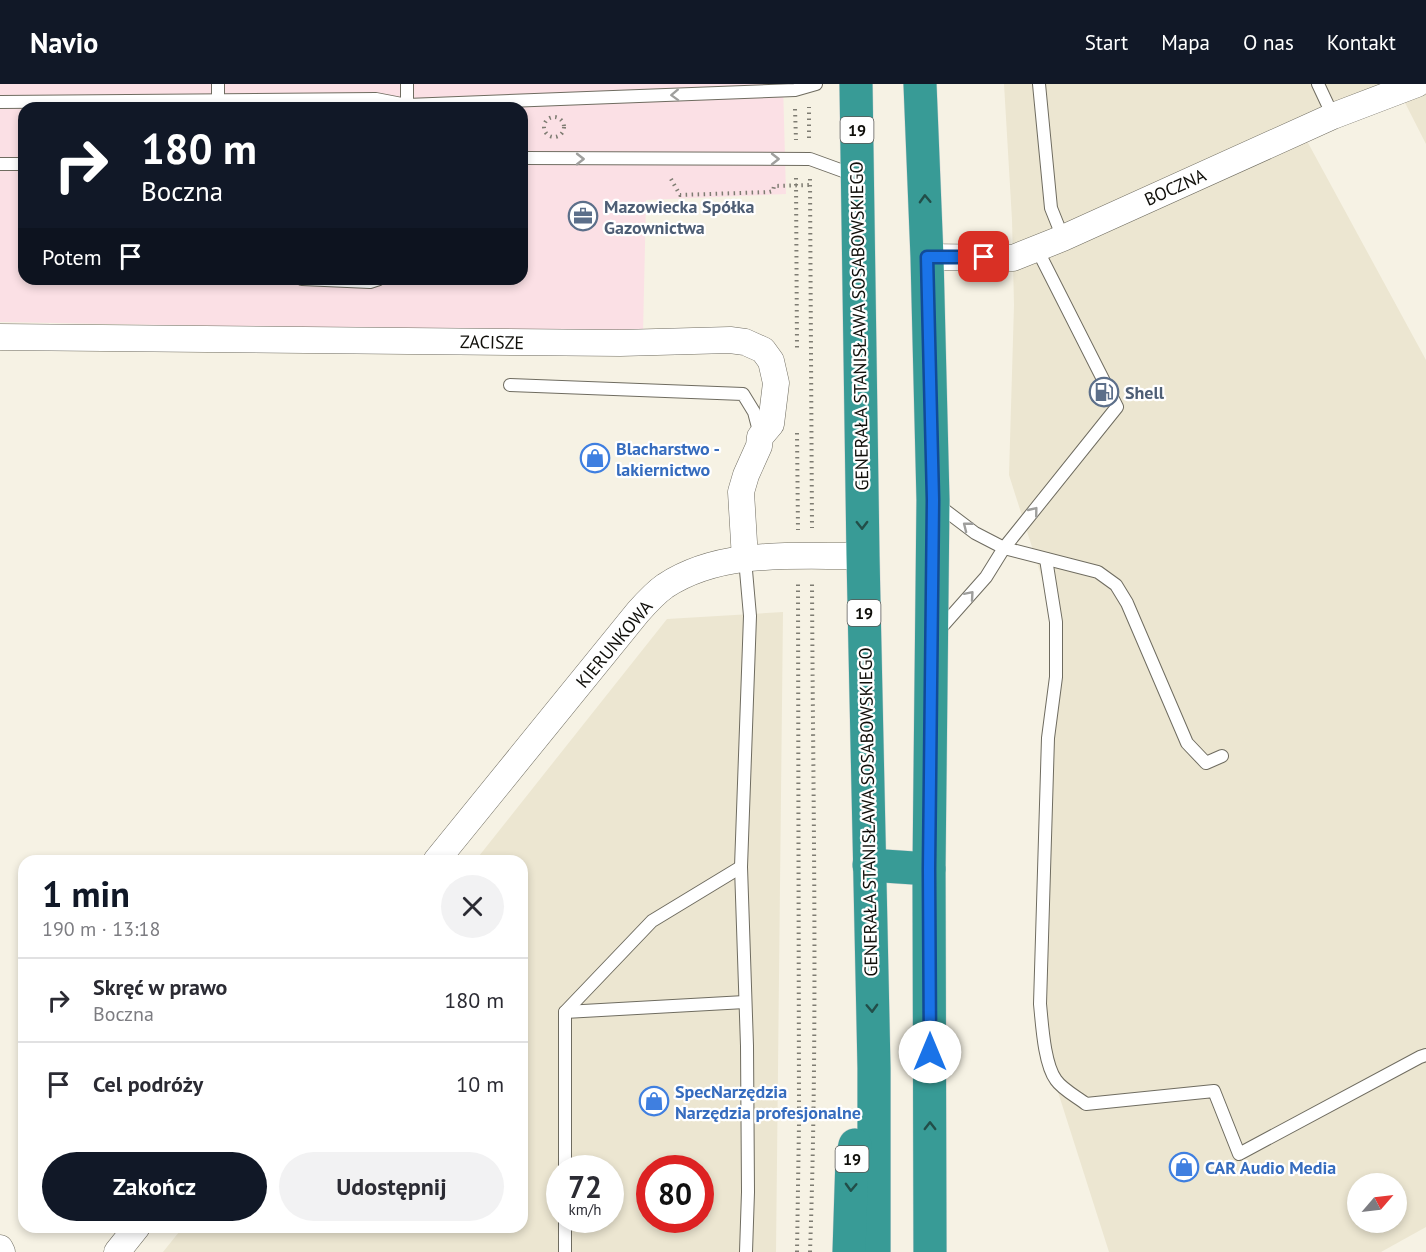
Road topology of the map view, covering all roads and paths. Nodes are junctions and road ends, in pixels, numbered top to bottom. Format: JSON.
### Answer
{"nodes":[{"id":1,"x":218,"y":84,"type":"edge"},
{"id":2,"x":407,"y":84,"type":"edge"},
{"id":3,"x":856,"y":84,"type":"edge"},
{"id":4,"x":920,"y":84,"type":"edge"},
{"id":5,"x":1039,"y":84,"type":"edge"},
{"id":6,"x":1318,"y":84,"type":"edge"},
{"id":7,"x":1417,"y":84,"type":"edge"},
{"id":8,"x":813,"y":86,"type":"edge"},
{"id":9,"x":795,"y":90,"type":"junction"},
{"id":10,"x":218,"y":100,"type":"junction"},
{"id":11,"x":0,"y":102,"type":"edge"},
{"id":12,"x":18,"y":102,"type":"edge"},
{"id":13,"x":180,"y":102,"type":"edge"},
{"id":14,"x":389,"y":102,"type":"edge"},
{"id":15,"x":407,"y":102,"type":"edge"},
{"id":16,"x":528,"y":104,"type":"edge"},
{"id":17,"x":1333,"y":116,"type":"junction"},
{"id":18,"x":558,"y":118,"type":"joint"},
{"id":19,"x":528,"y":158,"type":"edge"},
{"id":20,"x":796,"y":159,"type":"junction"},
{"id":21,"x":810,"y":159,"type":"junction"},
{"id":22,"x":0,"y":164,"type":"edge"},
{"id":23,"x":18,"y":164,"type":"edge"},
{"id":24,"x":858,"y":176,"type":"junction"},
{"id":25,"x":670,"y":177,"type":"dead end"},
{"id":26,"x":796,"y":185,"type":"junction"},
{"id":27,"x":810,"y":185,"type":"junction"},
{"id":28,"x":1063,"y":238,"type":"junction"},
{"id":29,"x":1037,"y":249,"type":"junction"},
{"id":30,"x":927,"y":257,"type":"junction"},
{"id":31,"x":0,"y":336,"type":"edge"},
{"id":32,"x":797,"y":358,"type":"dead end"},
{"id":33,"x":510,"y":385,"type":"dead end"},
{"id":34,"x":797,"y":427,"type":"dead end"},
{"id":35,"x":760,"y":436,"type":"junction"},
{"id":36,"x":933,"y":500,"type":"junction"},
{"id":37,"x":1004,"y":548,"type":"junction"},
{"id":38,"x":805,"y":556,"type":"junction"},
{"id":39,"x":863,"y":556,"type":"junction"},
{"id":40,"x":745,"y":559,"type":"junction"},
{"id":41,"x":1046,"y":559,"type":"junction"},
{"id":42,"x":932,"y":638,"type":"junction"},
{"id":43,"x":1222,"y":756,"type":"dead end"},
{"id":44,"x":441,"y":855,"type":"edge"},
{"id":45,"x":869,"y":866,"type":"junction"},
{"id":46,"x":741,"y":867,"type":"junction"},
{"id":47,"x":929,"y":869,"type":"junction"},
{"id":48,"x":745,"y":1002,"type":"junction"},
{"id":49,"x":566,"y":1012,"type":"junction"},
{"id":50,"x":1426,"y":1055,"type":"edge"},
{"id":51,"x":874,"y":1068,"type":"junction"},
{"id":52,"x":565,"y":1155,"type":"edge"},
{"id":53,"x":930,"y":1185,"type":"junction"},
{"id":54,"x":132,"y":1233,"type":"edge"},
{"id":55,"x":565,"y":1233,"type":"edge"},
{"id":56,"x":117,"y":1252,"type":"edge"},
{"id":57,"x":565,"y":1252,"type":"edge"},
{"id":58,"x":746,"y":1252,"type":"edge"},
{"id":59,"x":796,"y":1252,"type":"edge"},
{"id":60,"x":810,"y":1252,"type":"edge"},
{"id":61,"x":849,"y":1252,"type":"edge"},
{"id":62,"x":874,"y":1252,"type":"edge"},
{"id":63,"x":930,"y":1252,"type":"edge"},
{"id":64,"x":938,"y":1252,"type":"edge"}],
"edges":[{"from":1,"to":10,"type":"lane"},
{"from":2,"to":15,"type":"lane"},
{"from":3,"to":24,"type":"highway","name":"GENERAŁA STANISŁAWA SOSABOWSKIEGO","number":"19"},
{"from":30,"to":4,"type":"highway","one_way":true},
{"from":5,"to":28,"type":"lane"},
{"from":6,"to":17,"type":"lane"},
{"from":7,"to":17,"type":"street","name":"BOCZNA"},
{"from":8,"to":9,"type":"lane"},
{"from":8,"to":21,"type":"path"},
{"from":9,"to":16,"type":"lane","one_way":true},
{"from":9,"to":20,"type":"path"},
{"from":10,"to":13,"type":"lane"},
{"from":10,"to":14,"type":"lane"},
{"from":11,"to":12,"type":"lane"},
{"from":17,"to":28,"type":"street","name":"BOCZNA"},
{"from":18,"to":18,"type":"path"},
{"from":19,"to":20,"type":"lane","one_way":true},
{"from":20,"to":21,"type":"lane"},
{"from":20,"to":26,"type":"path"},
{"from":21,"to":24,"type":"lane"},
{"from":21,"to":27,"type":"path"},
{"from":22,"to":23,"type":"lane"},
{"from":24,"to":39,"type":"highway","name":"GENERAŁA STANISŁAWA SOSABOWSKIEGO","number":"19","one_way":true},
{"from":25,"to":26,"type":"path"},
{"from":26,"to":27,"type":"path"},
{"from":26,"to":32,"type":"path"},
{"from":27,"to":38,"type":"path"},
{"from":28,"to":29,"type":"street","name":"BOCZNA"},
{"from":29,"to":30,"type":"street","name":"BOCZNA"},
{"from":37,"to":29,"type":"lane","one_way":true},
{"from":30,"to":36,"type":"highway"},
{"from":31,"to":35,"type":"street","name":"ZACISZE"},
{"from":33,"to":35,"type":"lane"},
{"from":34,"to":38,"type":"path"},
{"from":35,"to":40,"type":"street","name":"ZACISZE"},
{"from":37,"to":36,"type":"lane","one_way":true},
{"from":36,"to":42,"type":"highway"},
{"from":37,"to":41,"type":"lane"},
{"from":42,"to":37,"type":"lane","one_way":true},
{"from":38,"to":39,"type":"street","name":"KIERUNKOWA"},
{"from":38,"to":40,"type":"street","name":"KIERUNKOWA"},
{"from":38,"to":59,"type":"path"},
{"from":38,"to":60,"type":"path"},
{"from":39,"to":45,"type":"highway","name":"GENERAŁA STANISŁAWA SOSABOWSKIEGO","number":"19"},
{"from":40,"to":44,"type":"street","name":"KIERUNKOWA"},
{"from":40,"to":46,"type":"lane"},
{"from":41,"to":43,"type":"lane"},
{"from":41,"to":50,"type":"lane"},
{"from":42,"to":47,"type":"highway"},
{"from":45,"to":47,"type":"highway"},
{"from":45,"to":51,"type":"highway","name":"GENERAŁA STANISŁAWA SOSABOWSKIEGO","number":"19","one_way":true},
{"from":46,"to":48,"type":"lane"},
{"from":46,"to":49,"type":"lane"},
{"from":53,"to":47,"type":"highway","one_way":true},
{"from":48,"to":49,"type":"lane"},
{"from":48,"to":58,"type":"lane"},
{"from":49,"to":52,"type":"lane"},
{"from":51,"to":61,"type":"highway","number":"19","one_way":true},
{"from":51,"to":62,"type":"highway","name":"GENERAŁA STANISŁAWA SOSABOWSKIEGO"},
{"from":53,"to":63,"type":"highway"},
{"from":53,"to":64,"type":"highway"},
{"from":54,"to":56,"type":"street"},
{"from":55,"to":57,"type":"lane"}]}
